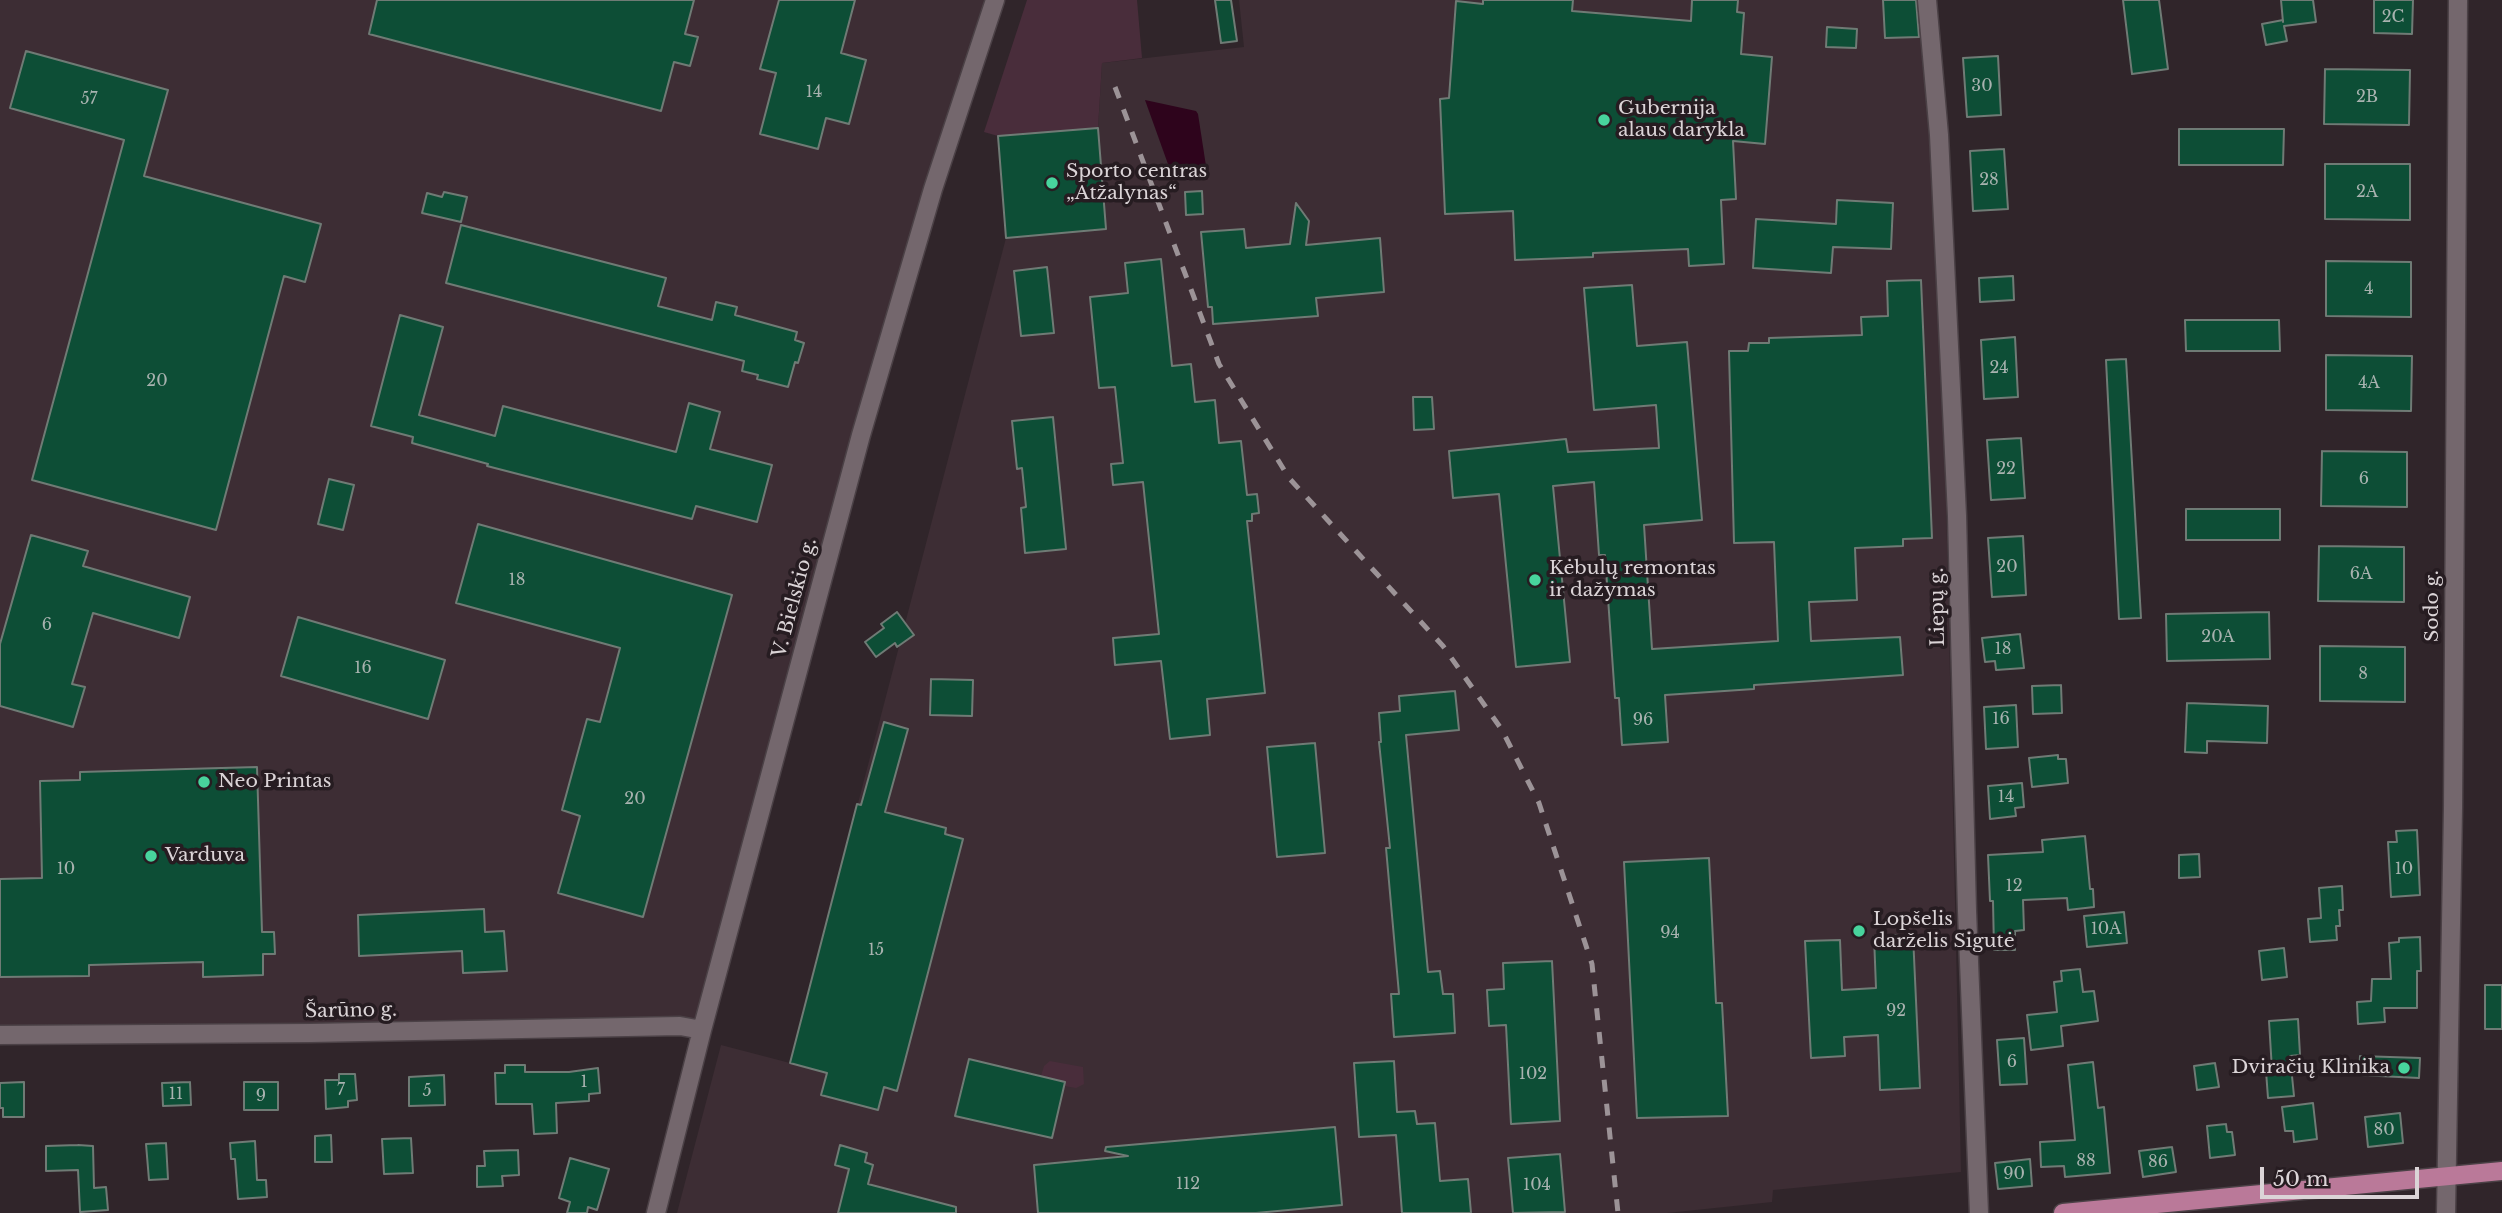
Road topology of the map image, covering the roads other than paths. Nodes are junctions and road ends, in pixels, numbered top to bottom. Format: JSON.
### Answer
{"nodes":[{"id":1,"x":995,"y":0,"type":"edge"},
{"id":2,"x":1927,"y":0,"type":"edge"},
{"id":3,"x":2458,"y":0,"type":"edge"},
{"id":4,"x":702,"y":1030,"type":"junction"},
{"id":5,"x":0,"y":1035,"type":"edge"},
{"id":6,"x":2502,"y":1171,"type":"edge"},
{"id":7,"x":2447,"y":1176,"type":"junction"},
{"id":8,"x":656,"y":1213,"type":"edge"},
{"id":9,"x":1979,"y":1213,"type":"edge"},
{"id":10,"x":2063,"y":1213,"type":"edge"},
{"id":11,"x":2446,"y":1213,"type":"edge"}],
"edges":[{"from":1,"to":4,"type":"street","name":"V. Bielskio g."},
{"from":2,"to":9,"type":"street","name":"Liepų g."},
{"from":3,"to":7,"type":"street","name":"Sodo g."},
{"from":4,"to":5,"type":"street","name":"Šarūno g."},
{"from":4,"to":8,"type":"street","name":"V. Bielskio g."},
{"from":6,"to":7,"type":"main road"},
{"from":7,"to":10,"type":"main road"},
{"from":7,"to":11,"type":"street","name":"Sodo g."}]}
